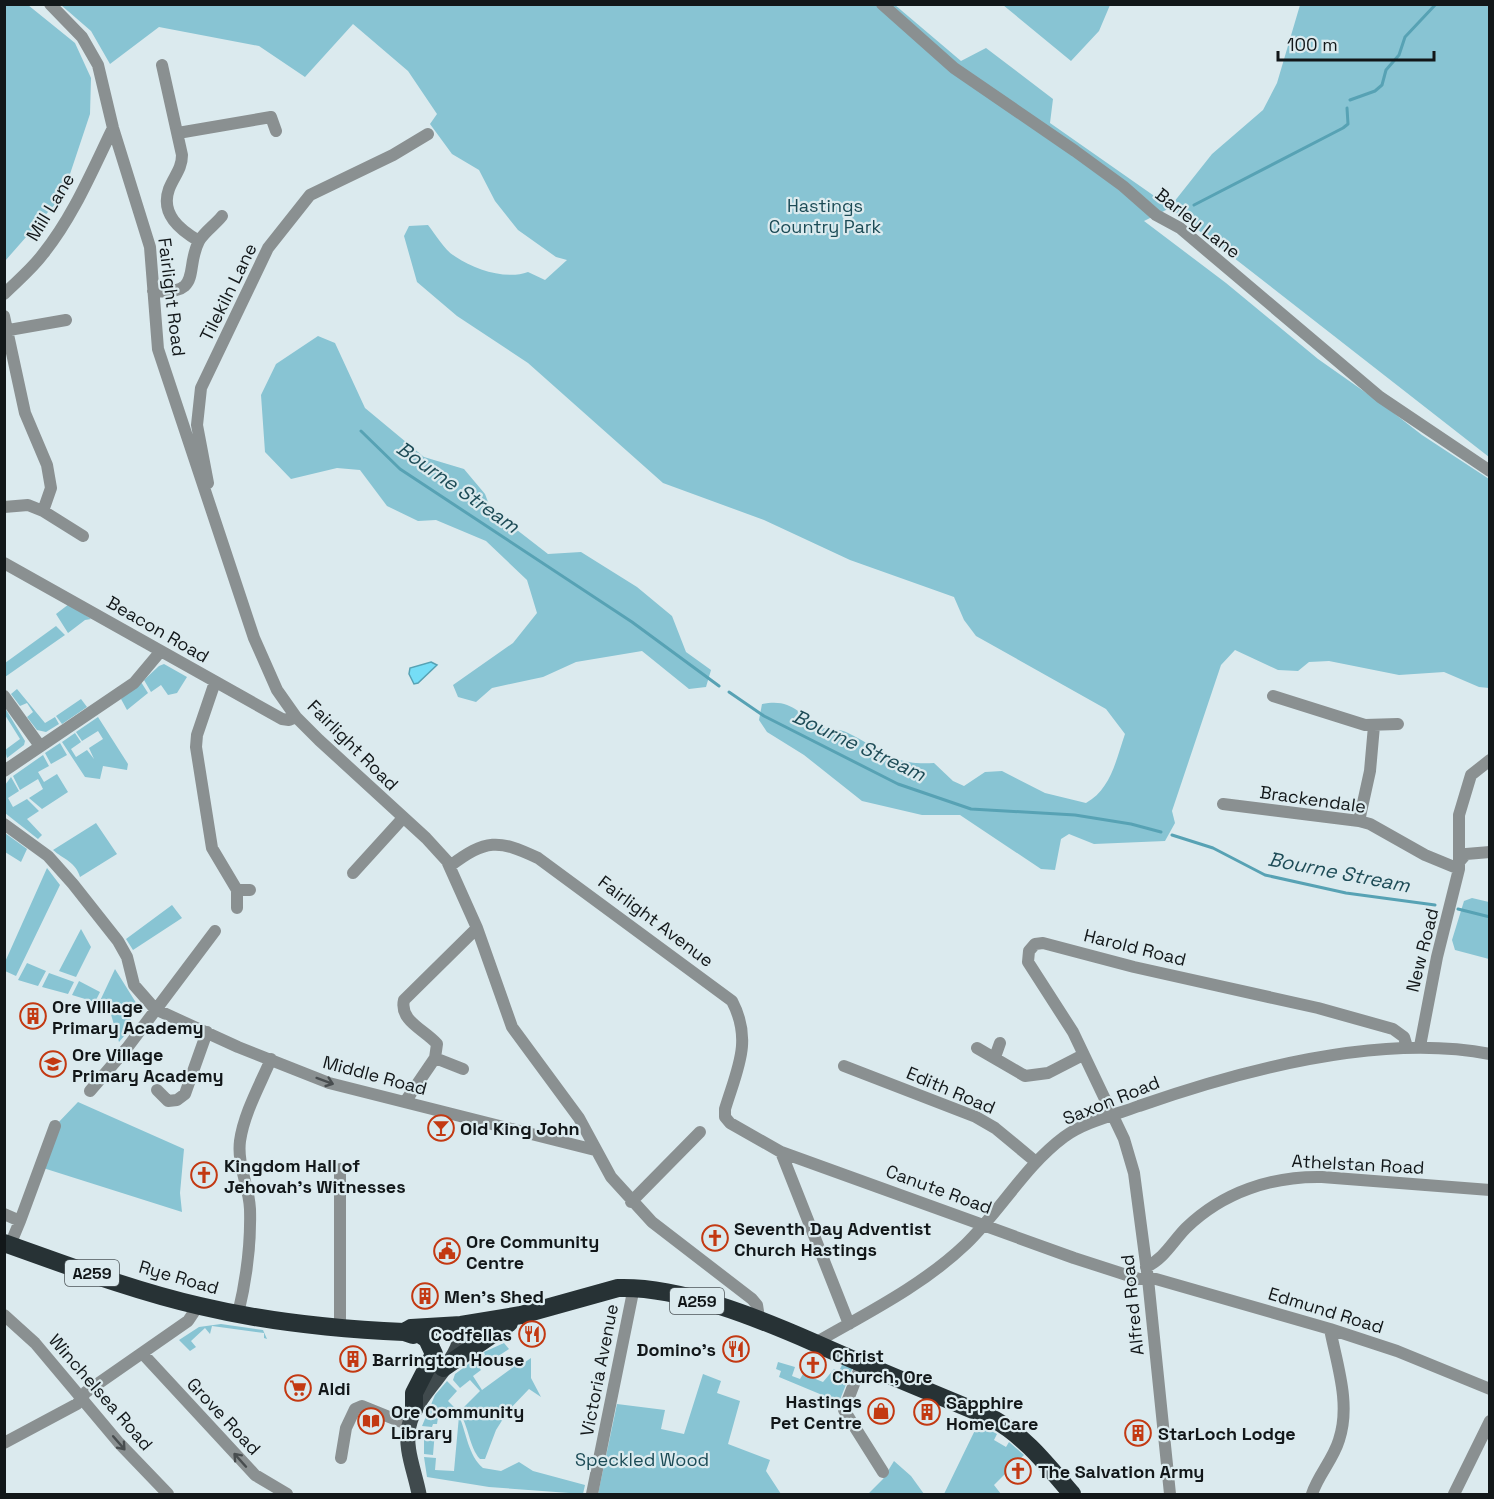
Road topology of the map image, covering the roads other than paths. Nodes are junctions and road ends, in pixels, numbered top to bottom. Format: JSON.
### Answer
{"nodes":[{"id":1,"x":50,"y":4,"type":"edge"},
{"id":2,"x":882,"y":4,"type":"edge"},
{"id":3,"x":162,"y":65,"type":"dead end"},
{"id":4,"x":269,"y":103,"type":"dead end"},
{"id":5,"x":271,"y":117,"type":"junction"},
{"id":6,"x":113,"y":128,"type":"junction"},
{"id":7,"x":276,"y":130,"type":"dead end"},
{"id":8,"x":178,"y":133,"type":"junction"},
{"id":9,"x":428,"y":134,"type":"dead end"},
{"id":10,"x":222,"y":216,"type":"dead end"},
{"id":11,"x":200,"y":241,"type":"junction"},
{"id":12,"x":153,"y":291,"type":"junction"},
{"id":13,"x":4,"y":294,"type":"edge"},
{"id":14,"x":4,"y":316,"type":"edge"},
{"id":15,"x":66,"y":320,"type":"dead end"},
{"id":16,"x":9,"y":330,"type":"junction"},
{"id":17,"x":1490,"y":471,"type":"edge"},
{"id":18,"x":4,"y":507,"type":"edge"},
{"id":19,"x":43,"y":511,"type":"junction"},
{"id":20,"x":211,"y":511,"type":"junction"},
{"id":21,"x":83,"y":536,"type":"dead end"},
{"id":22,"x":4,"y":563,"type":"edge"},
{"id":23,"x":160,"y":652,"type":"junction"},
{"id":24,"x":215,"y":682,"type":"junction"},
{"id":25,"x":4,"y":696,"type":"edge"},
{"id":26,"x":1273,"y":696,"type":"dead end"},
{"id":27,"x":296,"y":717,"type":"junction"},
{"id":28,"x":1398,"y":724,"type":"dead end"},
{"id":29,"x":1374,"y":726,"type":"junction"},
{"id":30,"x":40,"y":746,"type":"junction"},
{"id":31,"x":1490,"y":760,"type":"edge"},
{"id":32,"x":4,"y":771,"type":"edge"},
{"id":33,"x":1223,"y":804,"type":"dead end"},
{"id":34,"x":403,"y":818,"type":"junction"},
{"id":35,"x":1359,"y":821,"type":"junction"},
{"id":36,"x":4,"y":824,"type":"edge"},
{"id":37,"x":1490,"y":852,"type":"edge"},
{"id":38,"x":1459,"y":865,"type":"junction"},
{"id":39,"x":450,"y":867,"type":"junction"},
{"id":40,"x":353,"y":873,"type":"dead end"},
{"id":41,"x":237,"y":890,"type":"junction"},
{"id":42,"x":250,"y":890,"type":"dead end"},
{"id":43,"x":237,"y":908,"type":"dead end"},
{"id":44,"x":477,"y":928,"type":"junction"},
{"id":45,"x":215,"y":932,"type":"dead end"},
{"id":46,"x":155,"y":1009,"type":"junction"},
{"id":47,"x":207,"y":1032,"type":"junction"},
{"id":48,"x":1000,"y":1043,"type":"dead end"},
{"id":49,"x":1414,"y":1047,"type":"junction"},
{"id":50,"x":977,"y":1048,"type":"dead end"},
{"id":51,"x":1083,"y":1054,"type":"junction"},
{"id":52,"x":1490,"y":1054,"type":"edge"},
{"id":53,"x":995,"y":1057,"type":"junction"},
{"id":54,"x":435,"y":1058,"type":"junction"},
{"id":55,"x":271,"y":1059,"type":"junction"},
{"id":56,"x":844,"y":1066,"type":"dead end"},
{"id":57,"x":463,"y":1069,"type":"dead end"},
{"id":58,"x":157,"y":1090,"type":"dead end"},
{"id":59,"x":90,"y":1091,"type":"dead end"},
{"id":60,"x":405,"y":1102,"type":"junction"},
{"id":61,"x":1112,"y":1115,"type":"junction"},
{"id":62,"x":725,"y":1117,"type":"joint"},
{"id":63,"x":55,"y":1126,"type":"dead end"},
{"id":64,"x":700,"y":1132,"type":"dead end"},
{"id":65,"x":595,"y":1150,"type":"junction"},
{"id":66,"x":781,"y":1152,"type":"junction"},
{"id":67,"x":1036,"y":1162,"type":"junction"},
{"id":68,"x":340,"y":1169,"type":"dead end"},
{"id":69,"x":1490,"y":1190,"type":"edge"},
{"id":70,"x":631,"y":1202,"type":"junction"},
{"id":71,"x":4,"y":1214,"type":"edge"},
{"id":72,"x":20,"y":1221,"type":"junction"},
{"id":73,"x":984,"y":1225,"type":"junction"},
{"id":74,"x":8,"y":1244,"type":"edge"},
{"id":75,"x":1147,"y":1273,"type":"junction"},
{"id":76,"x":634,"y":1287,"type":"junction"},
{"id":77,"x":198,"y":1306,"type":"junction"},
{"id":78,"x":238,"y":1314,"type":"junction"},
{"id":79,"x":4,"y":1315,"type":"edge"},
{"id":80,"x":759,"y":1318,"type":"junction"},
{"id":81,"x":515,"y":1319,"type":"junction"},
{"id":82,"x":849,"y":1324,"type":"junction"},
{"id":83,"x":461,"y":1328,"type":"junction"},
{"id":84,"x":340,"y":1329,"type":"junction"},
{"id":85,"x":1330,"y":1329,"type":"junction"},
{"id":86,"x":412,"y":1334,"type":"junction"},
{"id":87,"x":815,"y":1343,"type":"junction"},
{"id":88,"x":143,"y":1354,"type":"junction"},
{"id":89,"x":862,"y":1363,"type":"junction"},
{"id":90,"x":443,"y":1368,"type":"junction"},
{"id":91,"x":1490,"y":1389,"type":"edge"},
{"id":92,"x":81,"y":1398,"type":"junction"},
{"id":93,"x":411,"y":1418,"type":"junction"},
{"id":94,"x":1490,"y":1421,"type":"edge"},
{"id":95,"x":4,"y":1443,"type":"edge"},
{"id":96,"x":342,"y":1458,"type":"dead end"},
{"id":97,"x":883,"y":1472,"type":"dead end"},
{"id":98,"x":168,"y":1494,"type":"edge"},
{"id":99,"x":287,"y":1494,"type":"edge"},
{"id":100,"x":419,"y":1494,"type":"edge"},
{"id":101,"x":592,"y":1494,"type":"edge"},
{"id":102,"x":1072,"y":1494,"type":"edge"},
{"id":103,"x":1170,"y":1494,"type":"edge"},
{"id":104,"x":1312,"y":1494,"type":"edge"},
{"id":105,"x":1454,"y":1494,"type":"edge"}],
"edges":[{"from":1,"to":6,"type":"street","name":"Fairlight Road"},
{"from":2,"to":17,"type":"street","name":"Barley Lane"},
{"from":3,"to":8,"type":"street"},
{"from":4,"to":5,"type":"street"},
{"from":5,"to":7,"type":"street"},
{"from":5,"to":8,"type":"street"},
{"from":6,"to":12,"type":"street","name":"Fairlight Road"},
{"from":6,"to":13,"type":"street","name":"Mill Lane"},
{"from":8,"to":11,"type":"street"},
{"from":9,"to":20,"type":"street","name":"Tilekiln Lane"},
{"from":10,"to":11,"type":"street"},
{"from":11,"to":12,"type":"street"},
{"from":12,"to":20,"type":"street","name":"Fairlight Road"},
{"from":14,"to":16,"type":"street"},
{"from":15,"to":16,"type":"street"},
{"from":16,"to":19,"type":"street"},
{"from":18,"to":19,"type":"street"},
{"from":19,"to":21,"type":"street"},
{"from":20,"to":27,"type":"street","name":"Fairlight Road"},
{"from":22,"to":23,"type":"street","name":"Beacon Road"},
{"from":23,"to":24,"type":"street","name":"Beacon Road"},
{"from":23,"to":30,"type":"street"},
{"from":24,"to":27,"type":"street","name":"Beacon Road"},
{"from":24,"to":41,"type":"street"},
{"from":25,"to":30,"type":"street"},
{"from":26,"to":29,"type":"street"},
{"from":27,"to":34,"type":"street","name":"Fairlight Road"},
{"from":28,"to":29,"type":"street"},
{"from":29,"to":35,"type":"street"},
{"from":30,"to":32,"type":"street"},
{"from":31,"to":38,"type":"street","name":"New Road"},
{"from":33,"to":35,"type":"street","name":"Brackendale"},
{"from":34,"to":39,"type":"street","name":"Fairlight Road"},
{"from":34,"to":40,"type":"street"},
{"from":35,"to":38,"type":"street","name":"Brackendale"},
{"from":36,"to":46,"type":"street"},
{"from":37,"to":38,"type":"street"},
{"from":38,"to":49,"type":"street","name":"New Road"},
{"from":39,"to":44,"type":"street","name":"Fairlight Road"},
{"from":39,"to":62,"type":"street","name":"Fairlight Avenue"},
{"from":41,"to":42,"type":"street"},
{"from":41,"to":43,"type":"street"},
{"from":44,"to":54,"type":"street"},
{"from":44,"to":65,"type":"street","name":"Fairlight Road"},
{"from":45,"to":46,"type":"street"},
{"from":46,"to":47,"type":"street","name":"Middle Road"},
{"from":46,"to":59,"type":"street"},
{"from":47,"to":55,"type":"street","name":"Middle Road"},
{"from":47,"to":58,"type":"street"},
{"from":48,"to":53,"type":"street"},
{"from":49,"to":51,"type":"street","name":"Harold Road"},
{"from":49,"to":52,"type":"street"},
{"from":49,"to":61,"type":"street","name":"Saxon Road"},
{"from":50,"to":53,"type":"street"},
{"from":51,"to":53,"type":"street"},
{"from":51,"to":61,"type":"street","name":"Harold Road"},
{"from":54,"to":57,"type":"street"},
{"from":54,"to":60,"type":"street"},
{"from":55,"to":60,"type":"street","name":"Middle Road","one_way":true},
{"from":55,"to":78,"type":"street"},
{"from":56,"to":67,"type":"street","name":"Edith Road"},
{"from":60,"to":65,"type":"street","name":"Middle Road"},
{"from":61,"to":67,"type":"street","name":"Saxon Road"},
{"from":61,"to":75,"type":"street","name":"Alfred Road"},
{"from":62,"to":66,"type":"street","name":"Canute Road"},
{"from":63,"to":72,"type":"street","name":"Rye Road"},
{"from":64,"to":70,"type":"street"},
{"from":65,"to":70,"type":"street","name":"Fairlight Road"},
{"from":66,"to":73,"type":"street","name":"Canute Road"},
{"from":66,"to":82,"type":"street"},
{"from":67,"to":73,"type":"street","name":"Saxon Road"},
{"from":68,"to":84,"type":"street"},
{"from":69,"to":75,"type":"street","name":"Athelstan Road"},
{"from":70,"to":80,"type":"street","name":"Fairlight Road"},
{"from":71,"to":72,"type":"street"},
{"from":72,"to":74,"type":"street","name":"Rye Road"},
{"from":73,"to":75,"type":"street","name":"Canute Road"},
{"from":73,"to":82,"type":"street","name":"Saxon Road"},
{"from":74,"to":77,"type":"highway","name":"Rye Road","number":"A259"},
{"from":75,"to":85,"type":"street","name":"Edmund Road"},
{"from":75,"to":103,"type":"street","name":"Alfred Road"},
{"from":76,"to":80,"type":"highway","number":"A259"},
{"from":76,"to":81,"type":"highway","number":"A259"},
{"from":76,"to":101,"type":"street","name":"Victoria Avenue"},
{"from":77,"to":78,"type":"highway","name":"Rye Road","number":"A259"},
{"from":77,"to":88,"type":"street"},
{"from":78,"to":84,"type":"highway","name":"Rye Road","number":"A259"},
{"from":79,"to":92,"type":"street","name":"Winchelsea Road"},
{"from":80,"to":87,"type":"highway","number":"A259"},
{"from":81,"to":83,"type":"highway","number":"A259"},
{"from":81,"to":90,"type":"highway"},
{"from":82,"to":87,"type":"street","name":"Saxon Road"},
{"from":83,"to":86,"type":"highway","name":"Rye Road","number":"A259"},
{"from":83,"to":90,"type":"main road"},
{"from":84,"to":86,"type":"highway","name":"Rye Road","number":"A259"},
{"from":85,"to":91,"type":"street","name":"Edmund Road"},
{"from":85,"to":104,"type":"street"},
{"from":86,"to":93,"type":"highway"},
{"from":87,"to":89,"type":"highway","number":"A259"},
{"from":88,"to":92,"type":"street"},
{"from":99,"to":88,"type":"street","name":"Grove Road","one_way":true},
{"from":89,"to":97,"type":"street"},
{"from":89,"to":102,"type":"highway","number":"A259"},
{"from":90,"to":93,"type":"main road"},
{"from":92,"to":95,"type":"street"},
{"from":92,"to":98,"type":"street","name":"Winchelsea Road","one_way":true},
{"from":93,"to":96,"type":"street"},
{"from":93,"to":100,"type":"main road"},
{"from":94,"to":105,"type":"street"}]}
